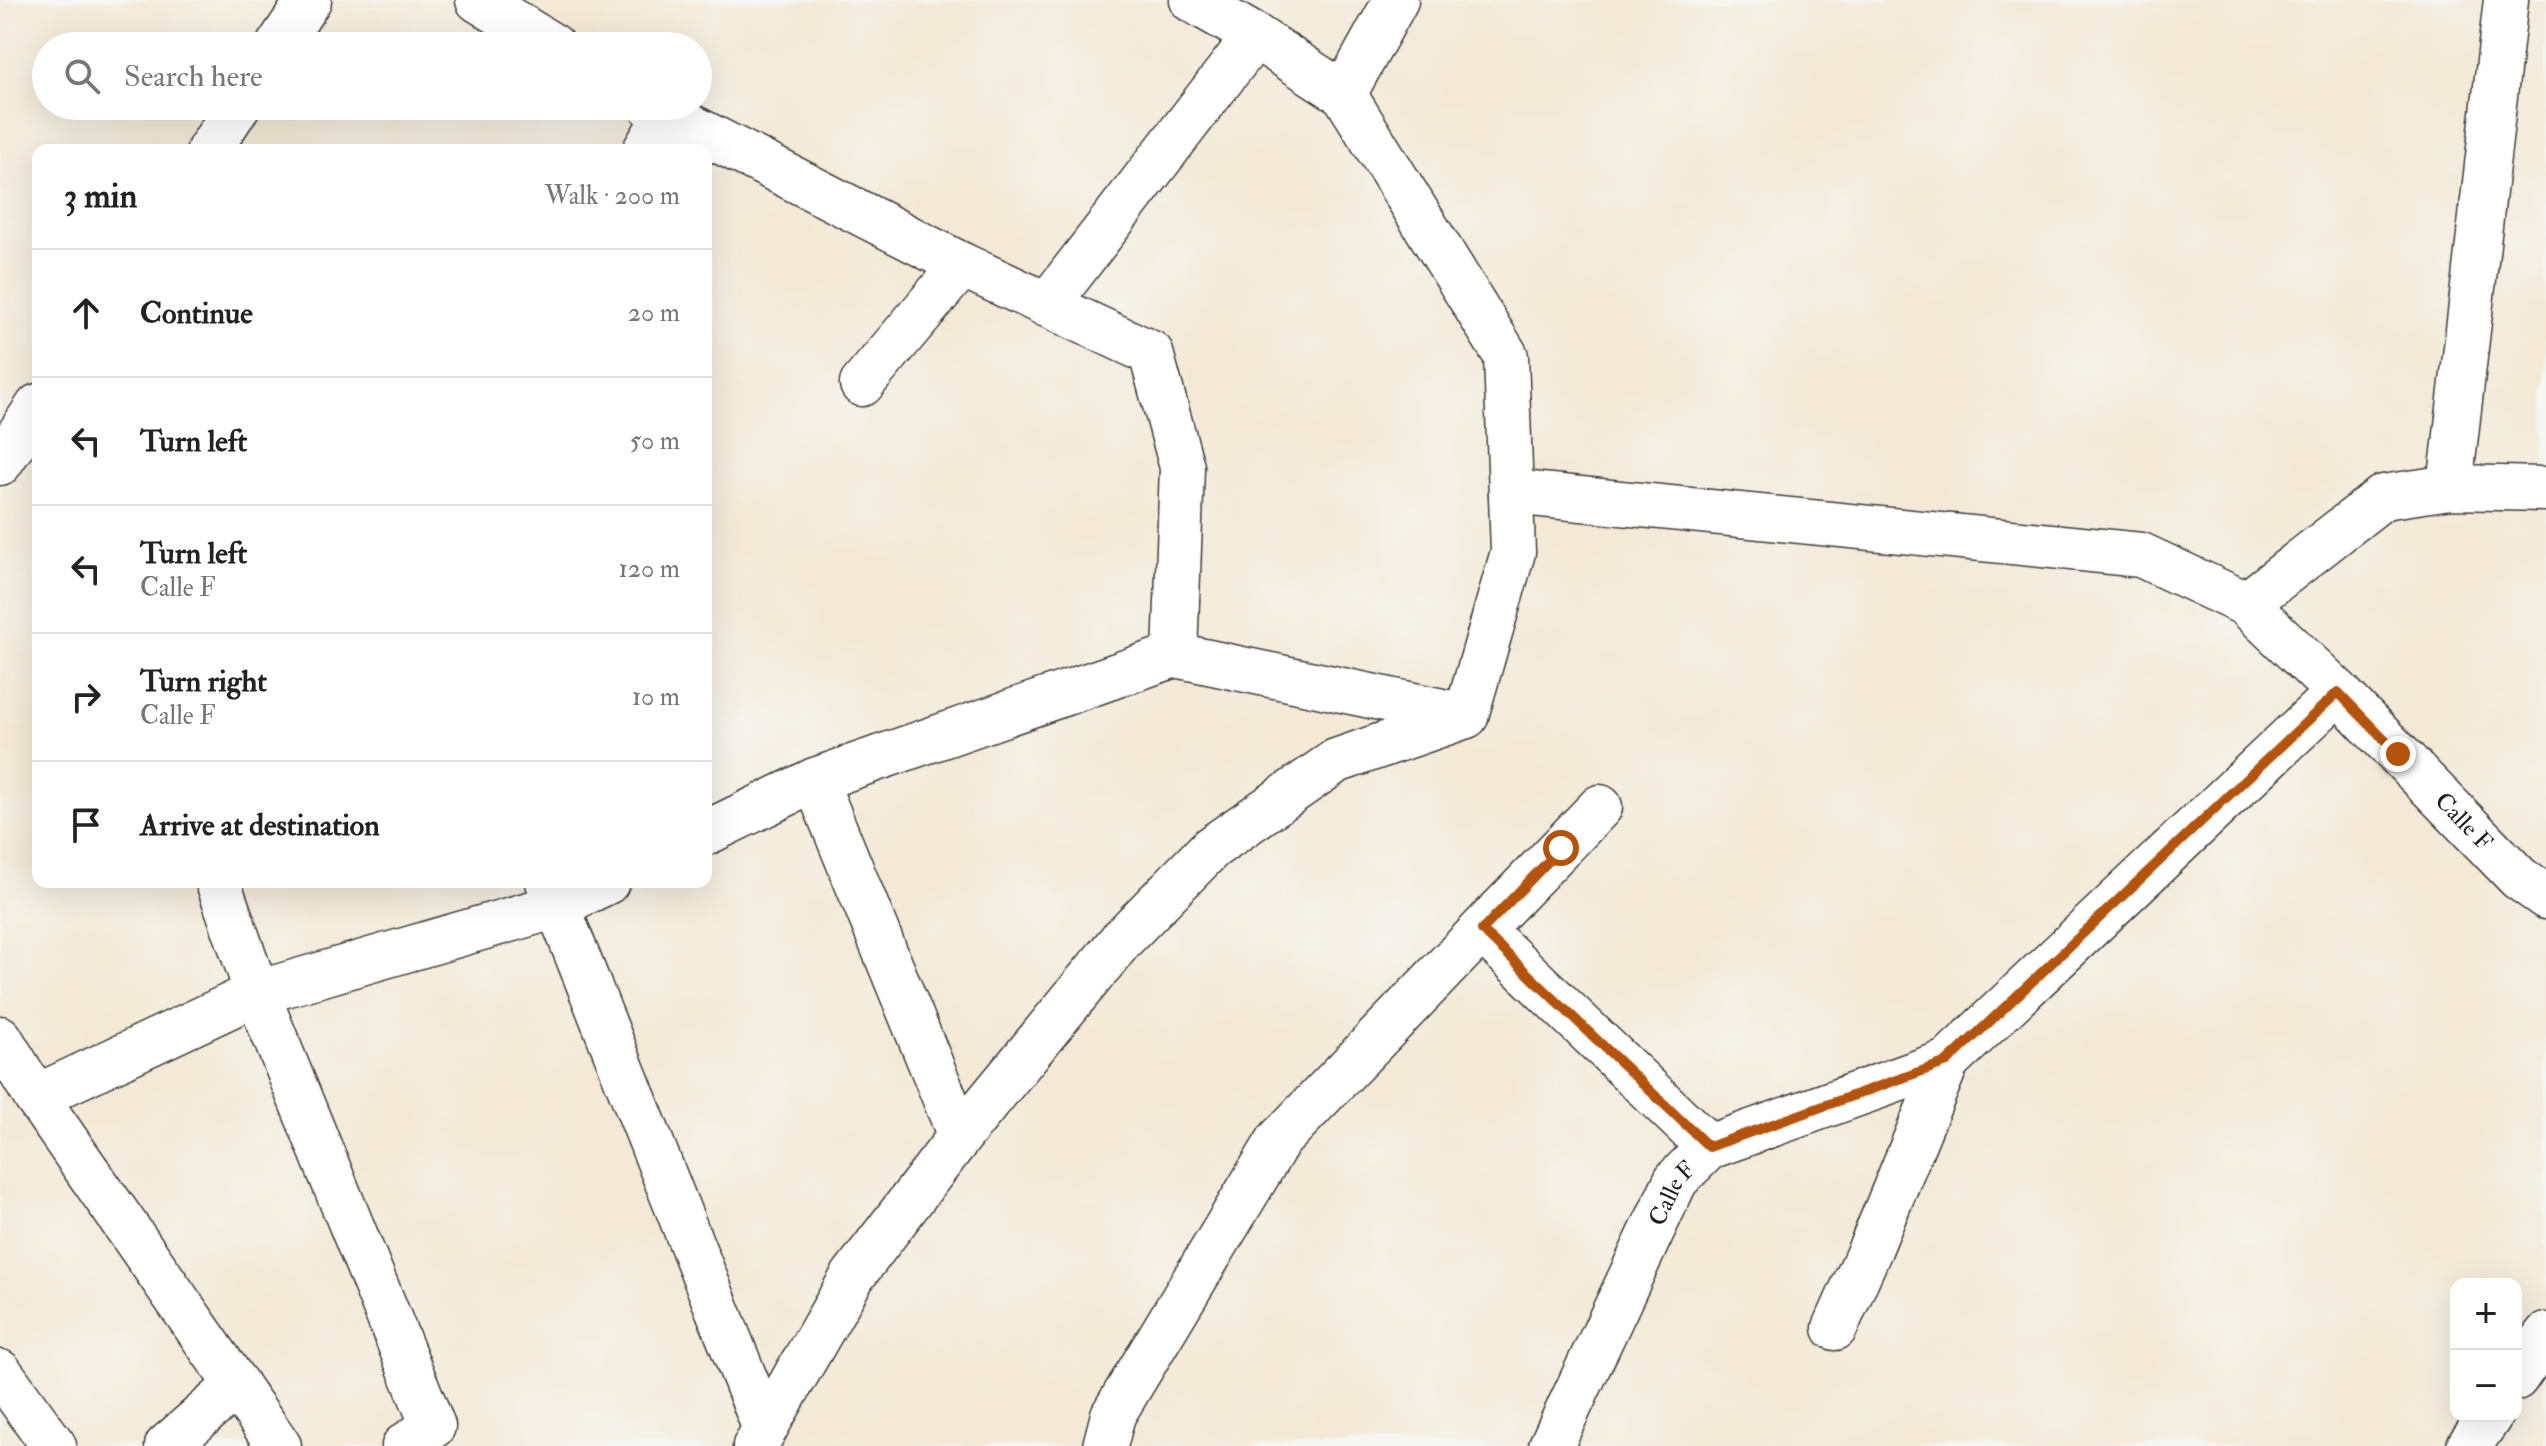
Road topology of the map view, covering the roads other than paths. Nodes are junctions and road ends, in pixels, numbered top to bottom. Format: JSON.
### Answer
{"nodes":[{"id":1,"x":309,"y":0,"type":"edge"},
{"id":2,"x":478,"y":0,"type":"edge"},
{"id":3,"x":1192,"y":0,"type":"edge"},
{"id":4,"x":1396,"y":0,"type":"edge"},
{"id":5,"x":2506,"y":0,"type":"edge"},
{"id":6,"x":287,"y":32,"type":"edge"},
{"id":7,"x":530,"y":32,"type":"edge"},
{"id":8,"x":1255,"y":36,"type":"junction"},
{"id":9,"x":1344,"y":94,"type":"junction"},
{"id":10,"x":229,"y":120,"type":"edge"},
{"id":11,"x":654,"y":124,"type":"edge"},
{"id":12,"x":213,"y":144,"type":"edge"},
{"id":13,"x":698,"y":144,"type":"edge"},
{"id":14,"x":712,"y":151,"type":"edge"},
{"id":15,"x":962,"y":265,"type":"junction"},
{"id":16,"x":1047,"y":305,"type":"junction"},
{"id":17,"x":862,"y":384,"type":"dead end"},
{"id":18,"x":32,"y":415,"type":"edge"},
{"id":19,"x":0,"y":463,"type":"edge"},
{"id":20,"x":2450,"y":487,"type":"junction"},
{"id":21,"x":2546,"y":489,"type":"edge"},
{"id":22,"x":1511,"y":492,"type":"junction"},
{"id":23,"x":2246,"y":604,"type":"junction"},
{"id":24,"x":1175,"y":655,"type":"junction"},
{"id":25,"x":2338,"y":692,"type":"junction"},
{"id":26,"x":1466,"y":716,"type":"junction"},
{"id":27,"x":815,"y":780,"type":"junction"},
{"id":28,"x":1600,"y":807,"type":"dead end"},
{"id":29,"x":712,"y":830,"type":"edge"},
{"id":30,"x":220,"y":888,"type":"edge"},
{"id":31,"x":580,"y":888,"type":"edge"},
{"id":32,"x":553,"y":894,"type":"edge"},
{"id":33,"x":2546,"y":897,"type":"edge"},
{"id":34,"x":1482,"y":930,"type":"junction"},
{"id":35,"x":257,"y":993,"type":"junction"},
{"id":36,"x":0,"y":1038,"type":"edge"},
{"id":37,"x":1947,"y":1062,"type":"junction"},
{"id":38,"x":36,"y":1097,"type":"junction"},
{"id":39,"x":960,"y":1136,"type":"junction"},
{"id":40,"x":1709,"y":1147,"type":"junction"},
{"id":41,"x":1835,"y":1328,"type":"dead end"},
{"id":42,"x":2546,"y":1335,"type":"edge"},
{"id":43,"x":2522,"y":1369,"type":"edge"},
{"id":44,"x":0,"y":1372,"type":"edge"},
{"id":45,"x":237,"y":1385,"type":"junction"},
{"id":46,"x":2486,"y":1422,"type":"edge"},
{"id":47,"x":760,"y":1438,"type":"edge"},
{"id":48,"x":54,"y":1446,"type":"edge"},
{"id":49,"x":167,"y":1446,"type":"edge"},
{"id":50,"x":279,"y":1446,"type":"edge"},
{"id":51,"x":404,"y":1446,"type":"edge"},
{"id":52,"x":1105,"y":1446,"type":"edge"},
{"id":53,"x":1551,"y":1446,"type":"edge"},
{"id":54,"x":2469,"y":1446,"type":"edge"}],
"edges":[{"from":1,"to":6,"type":"street"},
{"from":2,"to":7,"type":"street"},
{"from":3,"to":8,"type":"street"},
{"from":4,"to":9,"type":"street"},
{"from":5,"to":20,"type":"street"},
{"from":8,"to":9,"type":"street"},
{"from":8,"to":16,"type":"street"},
{"from":9,"to":22,"type":"street"},
{"from":10,"to":12,"type":"street"},
{"from":11,"to":13,"type":"street"},
{"from":14,"to":15,"type":"street"},
{"from":15,"to":16,"type":"street"},
{"from":15,"to":17,"type":"street"},
{"from":16,"to":24,"type":"street"},
{"from":18,"to":19,"type":"street"},
{"from":20,"to":21,"type":"street"},
{"from":20,"to":23,"type":"street"},
{"from":22,"to":23,"type":"street"},
{"from":22,"to":26,"type":"street"},
{"from":23,"to":25,"type":"street"},
{"from":24,"to":26,"type":"street"},
{"from":24,"to":27,"type":"street"},
{"from":25,"to":33,"type":"street","name":"Calle F"},
{"from":25,"to":37,"type":"street","name":"Calle F"},
{"from":26,"to":39,"type":"street"},
{"from":27,"to":29,"type":"street"},
{"from":27,"to":39,"type":"street"},
{"from":28,"to":34,"type":"street"},
{"from":30,"to":35,"type":"street"},
{"from":31,"to":32,"type":"street"},
{"from":32,"to":35,"type":"street"},
{"from":32,"to":47,"type":"street"},
{"from":34,"to":40,"type":"street"},
{"from":34,"to":52,"type":"street"},
{"from":35,"to":38,"type":"street"},
{"from":35,"to":51,"type":"street"},
{"from":36,"to":38,"type":"street"},
{"from":37,"to":40,"type":"street","name":"Calle F"},
{"from":37,"to":41,"type":"street"},
{"from":38,"to":45,"type":"street"},
{"from":39,"to":47,"type":"street"},
{"from":40,"to":53,"type":"street","name":"Calle F"},
{"from":42,"to":43,"type":"street"},
{"from":44,"to":48,"type":"street"},
{"from":45,"to":49,"type":"street"},
{"from":45,"to":50,"type":"street"},
{"from":46,"to":54,"type":"street"}]}
